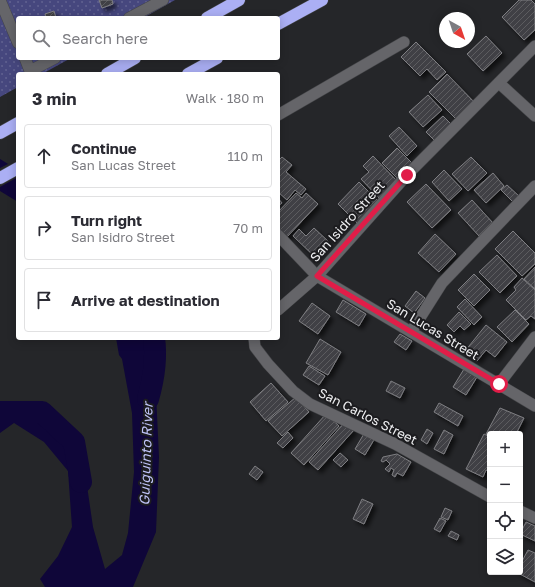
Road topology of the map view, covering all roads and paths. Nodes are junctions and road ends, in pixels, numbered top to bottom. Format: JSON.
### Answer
{"nodes":[{"id":1,"x":0,"y":0,"type":"edge"},
{"id":2,"x":162,"y":0,"type":"edge"},
{"id":3,"x":239,"y":0,"type":"edge"},
{"id":4,"x":322,"y":0,"type":"edge"},
{"id":5,"x":133,"y":16,"type":"edge"},
{"id":6,"x":211,"y":16,"type":"edge"},
{"id":7,"x":280,"y":23,"type":"edge"},
{"id":8,"x":16,"y":38,"type":"edge"},
{"id":9,"x":404,"y":42,"type":"dead end"},
{"id":10,"x":535,"y":46,"type":"edge"},
{"id":11,"x":26,"y":60,"type":"edge"},
{"id":12,"x":51,"y":60,"type":"edge"},
{"id":13,"x":131,"y":60,"type":"edge"},
{"id":14,"x":213,"y":60,"type":"edge"},
{"id":15,"x":110,"y":72,"type":"edge"},
{"id":16,"x":192,"y":72,"type":"edge"},
{"id":17,"x":499,"y":83,"type":"junction"},
{"id":18,"x":280,"y":114,"type":"edge"},
{"id":19,"x":535,"y":116,"type":"edge"},
{"id":20,"x":16,"y":124,"type":"edge"},
{"id":21,"x":0,"y":133,"type":"edge"},
{"id":22,"x":16,"y":169,"type":"edge"},
{"id":23,"x":0,"y":178,"type":"edge"},
{"id":24,"x":535,"y":186,"type":"edge"},
{"id":25,"x":280,"y":237,"type":"edge"},
{"id":26,"x":317,"y":276,"type":"junction"},
{"id":27,"x":280,"y":308,"type":"edge"},
{"id":28,"x":411,"y":332,"type":"junction"},
{"id":29,"x":535,"y":338,"type":"edge"},
{"id":30,"x":254,"y":340,"type":"edge"},
{"id":31,"x":499,"y":384,"type":"junction"},
{"id":32,"x":535,"y":406,"type":"edge"},
{"id":33,"x":487,"y":495,"type":"edge"},
{"id":34,"x":523,"y":512,"type":"edge"},
{"id":35,"x":535,"y":518,"type":"edge"}],
"edges":[{"from":1,"to":8,"type":"street"},
{"from":2,"to":5,"type":"street"},
{"from":3,"to":6,"type":"highway"},
{"from":4,"to":7,"type":"highway"},
{"from":9,"to":18,"type":"street"},
{"from":10,"to":17,"type":"street","name":"San Isidro Street"},
{"from":11,"to":12,"type":"street"},
{"from":13,"to":15,"type":"highway"},
{"from":14,"to":16,"type":"highway"},
{"from":17,"to":19,"type":"street"},
{"from":17,"to":26,"type":"street","name":"San Isidro Street"},
{"from":20,"to":21,"type":"highway"},
{"from":22,"to":23,"type":"highway"},
{"from":24,"to":28,"type":"street"},
{"from":25,"to":26,"type":"street","name":"San Lucas Street"},
{"from":26,"to":27,"type":"street","name":"San Isidro Street"},
{"from":26,"to":28,"type":"street","name":"San Lucas Street"},
{"from":28,"to":31,"type":"street","name":"San Lucas Street"},
{"from":29,"to":31,"type":"street"},
{"from":30,"to":33,"type":"street","name":"San Carlos Street"},
{"from":31,"to":32,"type":"street","name":"San Lucas Street"},
{"from":34,"to":35,"type":"street"}]}
